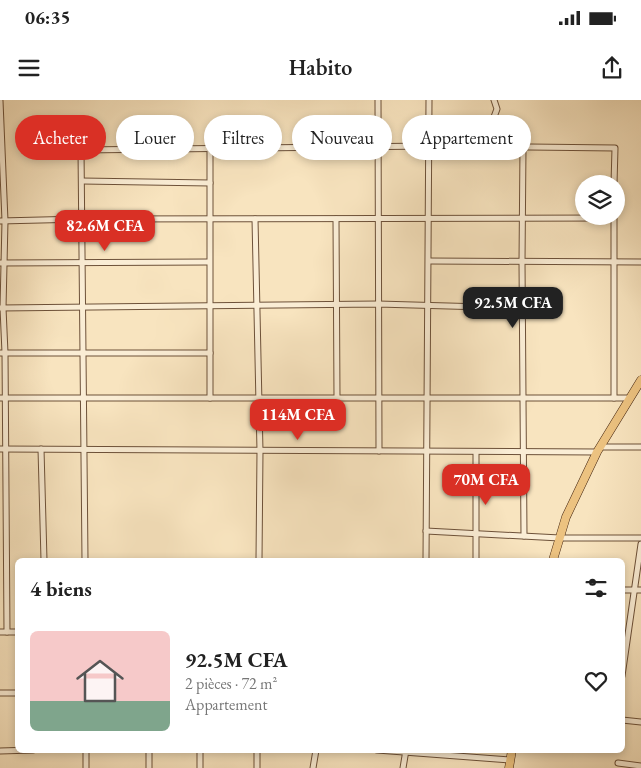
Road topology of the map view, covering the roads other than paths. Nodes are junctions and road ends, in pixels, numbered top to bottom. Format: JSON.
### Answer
{"nodes":[{"id":1,"x":378,"y":100,"type":"edge"},
{"id":2,"x":429,"y":100,"type":"edge"},
{"id":3,"x":494,"y":100,"type":"edge"},
{"id":4,"x":0,"y":101,"type":"edge"},
{"id":5,"x":378,"y":115,"type":"edge"},
{"id":6,"x":429,"y":115,"type":"edge"},
{"id":7,"x":494,"y":115,"type":"edge"},
{"id":8,"x":531,"y":147,"type":"edge"},
{"id":9,"x":204,"y":149,"type":"edge"},
{"id":10,"x":210,"y":160,"type":"edge"},
{"id":11,"x":378,"y":160,"type":"edge"},
{"id":12,"x":430,"y":160,"type":"edge"},
{"id":13,"x":523,"y":160,"type":"edge"},
{"id":14,"x":614,"y":175,"type":"edge"},
{"id":15,"x":82,"y":181,"type":"junction"},
{"id":16,"x":210,"y":183,"type":"junction"},
{"id":17,"x":575,"y":217,"type":"edge"},
{"id":18,"x":378,"y":218,"type":"junction"},
{"id":19,"x":429,"y":218,"type":"junction"},
{"id":20,"x":522,"y":218,"type":"junction"},
{"id":21,"x":82,"y":219,"type":"junction"},
{"id":22,"x":255,"y":219,"type":"junction"},
{"id":23,"x":336,"y":219,"type":"junction"},
{"id":24,"x":210,"y":220,"type":"junction"},
{"id":25,"x":2,"y":221,"type":"edge"},
{"id":26,"x":614,"y":225,"type":"edge"},
{"id":27,"x":429,"y":261,"type":"junction"},
{"id":28,"x":82,"y":262,"type":"junction"},
{"id":29,"x":209,"y":262,"type":"junction"},
{"id":30,"x":522,"y":262,"type":"junction"},
{"id":31,"x":613,"y":262,"type":"junction"},
{"id":32,"x":641,"y":262,"type":"edge"},
{"id":33,"x":2,"y":263,"type":"edge"},
{"id":34,"x":378,"y":304,"type":"junction"},
{"id":35,"x":336,"y":305,"type":"junction"},
{"id":36,"x":428,"y":305,"type":"junction"},
{"id":37,"x":210,"y":306,"type":"junction"},
{"id":38,"x":257,"y":306,"type":"junction"},
{"id":39,"x":1,"y":308,"type":"edge"},
{"id":40,"x":83,"y":308,"type":"junction"},
{"id":41,"x":522,"y":308,"type":"junction"},
{"id":42,"x":83,"y":352,"type":"junction"},
{"id":43,"x":210,"y":352,"type":"junction"},
{"id":44,"x":2,"y":353,"type":"edge"},
{"id":45,"x":641,"y":380,"type":"edge"},
{"id":46,"x":259,"y":397,"type":"junction"},
{"id":47,"x":337,"y":397,"type":"junction"},
{"id":48,"x":378,"y":397,"type":"junction"},
{"id":49,"x":427,"y":397,"type":"junction"},
{"id":50,"x":523,"y":397,"type":"junction"},
{"id":51,"x":2,"y":398,"type":"edge"},
{"id":52,"x":83,"y":398,"type":"junction"},
{"id":53,"x":210,"y":398,"type":"junction"},
{"id":54,"x":614,"y":398,"type":"junction"},
{"id":55,"x":629,"y":398,"type":"junction"},
{"id":56,"x":641,"y":447,"type":"edge"},
{"id":57,"x":2,"y":449,"type":"edge"},
{"id":58,"x":41,"y":449,"type":"junction"},
{"id":59,"x":84,"y":450,"type":"junction"},
{"id":60,"x":598,"y":450,"type":"junction"},
{"id":61,"x":260,"y":451,"type":"junction"},
{"id":62,"x":379,"y":451,"type":"junction"},
{"id":63,"x":427,"y":451,"type":"junction"},
{"id":64,"x":476,"y":452,"type":"junction"},
{"id":65,"x":523,"y":452,"type":"junction"},
{"id":66,"x":426,"y":531,"type":"junction"},
{"id":67,"x":476,"y":534,"type":"junction"},
{"id":68,"x":524,"y":536,"type":"junction"},
{"id":69,"x":560,"y":538,"type":"junction"},
{"id":70,"x":641,"y":538,"type":"edge"},
{"id":71,"x":641,"y":544,"type":"edge"},
{"id":72,"x":44,"y":558,"type":"edge"},
{"id":73,"x":85,"y":558,"type":"edge"},
{"id":74,"x":259,"y":558,"type":"edge"},
{"id":75,"x":426,"y":558,"type":"edge"},
{"id":76,"x":476,"y":558,"type":"edge"},
{"id":77,"x":554,"y":558,"type":"edge"},
{"id":78,"x":625,"y":590,"type":"edge"},
{"id":79,"x":638,"y":590,"type":"edge"},
{"id":80,"x":0,"y":632,"type":"edge"},
{"id":81,"x":7,"y":632,"type":"junction"},
{"id":82,"x":15,"y":632,"type":"edge"},
{"id":83,"x":625,"y":660,"type":"edge"},
{"id":84,"x":0,"y":692,"type":"edge"},
{"id":85,"x":15,"y":693,"type":"edge"},
{"id":86,"x":625,"y":720,"type":"edge"},
{"id":87,"x":641,"y":722,"type":"edge"},
{"id":88,"x":0,"y":750,"type":"edge"},
{"id":89,"x":15,"y":750,"type":"edge"},
{"id":90,"x":86,"y":753,"type":"edge"},
{"id":91,"x":149,"y":753,"type":"edge"},
{"id":92,"x":200,"y":753,"type":"edge"},
{"id":93,"x":257,"y":753,"type":"edge"},
{"id":94,"x":316,"y":753,"type":"edge"},
{"id":95,"x":406,"y":753,"type":"edge"},
{"id":96,"x":422,"y":753,"type":"edge"},
{"id":97,"x":618,"y":763,"type":"dead end"},
{"id":98,"x":509,"y":764,"type":"edge"},
{"id":99,"x":641,"y":766,"type":"edge"},
{"id":100,"x":86,"y":768,"type":"edge"},
{"id":101,"x":149,"y":768,"type":"edge"},
{"id":102,"x":200,"y":768,"type":"edge"},
{"id":103,"x":257,"y":768,"type":"edge"},
{"id":104,"x":313,"y":768,"type":"edge"},
{"id":105,"x":403,"y":768,"type":"edge"}],
"edges":[{"from":1,"to":5,"type":"street"},
{"from":2,"to":6,"type":"street"},
{"from":3,"to":7,"type":"street"},
{"from":4,"to":25,"type":"street"},
{"from":8,"to":14,"type":"street"},
{"from":9,"to":15,"type":"street"},
{"from":10,"to":16,"type":"street"},
{"from":11,"to":18,"type":"street"},
{"from":12,"to":19,"type":"street"},
{"from":13,"to":20,"type":"street"},
{"from":15,"to":16,"type":"street"},
{"from":15,"to":21,"type":"street"},
{"from":16,"to":24,"type":"street"},
{"from":17,"to":20,"type":"street"},
{"from":18,"to":19,"type":"street"},
{"from":18,"to":23,"type":"street"},
{"from":18,"to":34,"type":"street"},
{"from":19,"to":20,"type":"street"},
{"from":19,"to":27,"type":"street"},
{"from":20,"to":30,"type":"street"},
{"from":21,"to":24,"type":"street"},
{"from":21,"to":25,"type":"street"},
{"from":21,"to":28,"type":"street"},
{"from":22,"to":23,"type":"street"},
{"from":22,"to":24,"type":"street"},
{"from":22,"to":38,"type":"street"},
{"from":23,"to":35,"type":"street"},
{"from":24,"to":29,"type":"street"},
{"from":25,"to":33,"type":"street"},
{"from":26,"to":31,"type":"street"},
{"from":27,"to":30,"type":"street"},
{"from":27,"to":36,"type":"street"},
{"from":28,"to":29,"type":"street"},
{"from":28,"to":33,"type":"street"},
{"from":28,"to":40,"type":"street"},
{"from":29,"to":37,"type":"street"},
{"from":30,"to":31,"type":"street"},
{"from":30,"to":41,"type":"street"},
{"from":31,"to":32,"type":"street"},
{"from":31,"to":54,"type":"street"},
{"from":33,"to":39,"type":"street"},
{"from":34,"to":35,"type":"street"},
{"from":34,"to":36,"type":"street"},
{"from":34,"to":48,"type":"street"},
{"from":35,"to":38,"type":"street"},
{"from":35,"to":47,"type":"street"},
{"from":36,"to":41,"type":"street"},
{"from":36,"to":49,"type":"street"},
{"from":37,"to":38,"type":"street"},
{"from":37,"to":40,"type":"street"},
{"from":37,"to":43,"type":"street"},
{"from":38,"to":46,"type":"street"},
{"from":39,"to":40,"type":"street"},
{"from":39,"to":44,"type":"street"},
{"from":40,"to":42,"type":"street"},
{"from":41,"to":50,"type":"street"},
{"from":42,"to":43,"type":"street"},
{"from":42,"to":44,"type":"street"},
{"from":42,"to":52,"type":"street"},
{"from":43,"to":53,"type":"street"},
{"from":44,"to":51,"type":"street"},
{"from":45,"to":55,"type":"main road"},
{"from":46,"to":47,"type":"street"},
{"from":46,"to":53,"type":"street"},
{"from":46,"to":61,"type":"street"},
{"from":47,"to":48,"type":"street"},
{"from":48,"to":49,"type":"street"},
{"from":48,"to":62,"type":"street"},
{"from":49,"to":50,"type":"street"},
{"from":49,"to":63,"type":"street"},
{"from":50,"to":54,"type":"street"},
{"from":50,"to":65,"type":"street"},
{"from":51,"to":52,"type":"street"},
{"from":51,"to":57,"type":"street"},
{"from":52,"to":53,"type":"street"},
{"from":52,"to":59,"type":"street"},
{"from":54,"to":55,"type":"street"},
{"from":55,"to":60,"type":"main road"},
{"from":56,"to":60,"type":"street"},
{"from":57,"to":58,"type":"street"},
{"from":57,"to":81,"type":"street"},
{"from":58,"to":59,"type":"street"},
{"from":58,"to":72,"type":"street"},
{"from":59,"to":61,"type":"street"},
{"from":59,"to":73,"type":"street"},
{"from":60,"to":65,"type":"street"},
{"from":60,"to":69,"type":"main road"},
{"from":61,"to":62,"type":"street"},
{"from":61,"to":74,"type":"street"},
{"from":62,"to":63,"type":"street"},
{"from":63,"to":64,"type":"street"},
{"from":63,"to":66,"type":"street"},
{"from":64,"to":65,"type":"street"},
{"from":64,"to":67,"type":"street"},
{"from":65,"to":68,"type":"street"},
{"from":66,"to":67,"type":"street"},
{"from":66,"to":75,"type":"street"},
{"from":67,"to":68,"type":"street"},
{"from":67,"to":76,"type":"street"},
{"from":68,"to":69,"type":"street"},
{"from":69,"to":70,"type":"street"},
{"from":69,"to":77,"type":"main road"},
{"from":71,"to":79,"type":"street"},
{"from":78,"to":79,"type":"street"},
{"from":79,"to":83,"type":"street"},
{"from":80,"to":81,"type":"street"},
{"from":81,"to":82,"type":"street"},
{"from":84,"to":85,"type":"street"},
{"from":86,"to":87,"type":"street"},
{"from":88,"to":89,"type":"street"},
{"from":90,"to":100,"type":"street"},
{"from":91,"to":101,"type":"street"},
{"from":92,"to":102,"type":"street"},
{"from":93,"to":103,"type":"street"},
{"from":94,"to":104,"type":"street"},
{"from":95,"to":105,"type":"street"},
{"from":96,"to":98,"type":"street"},
{"from":97,"to":99,"type":"street"}]}
